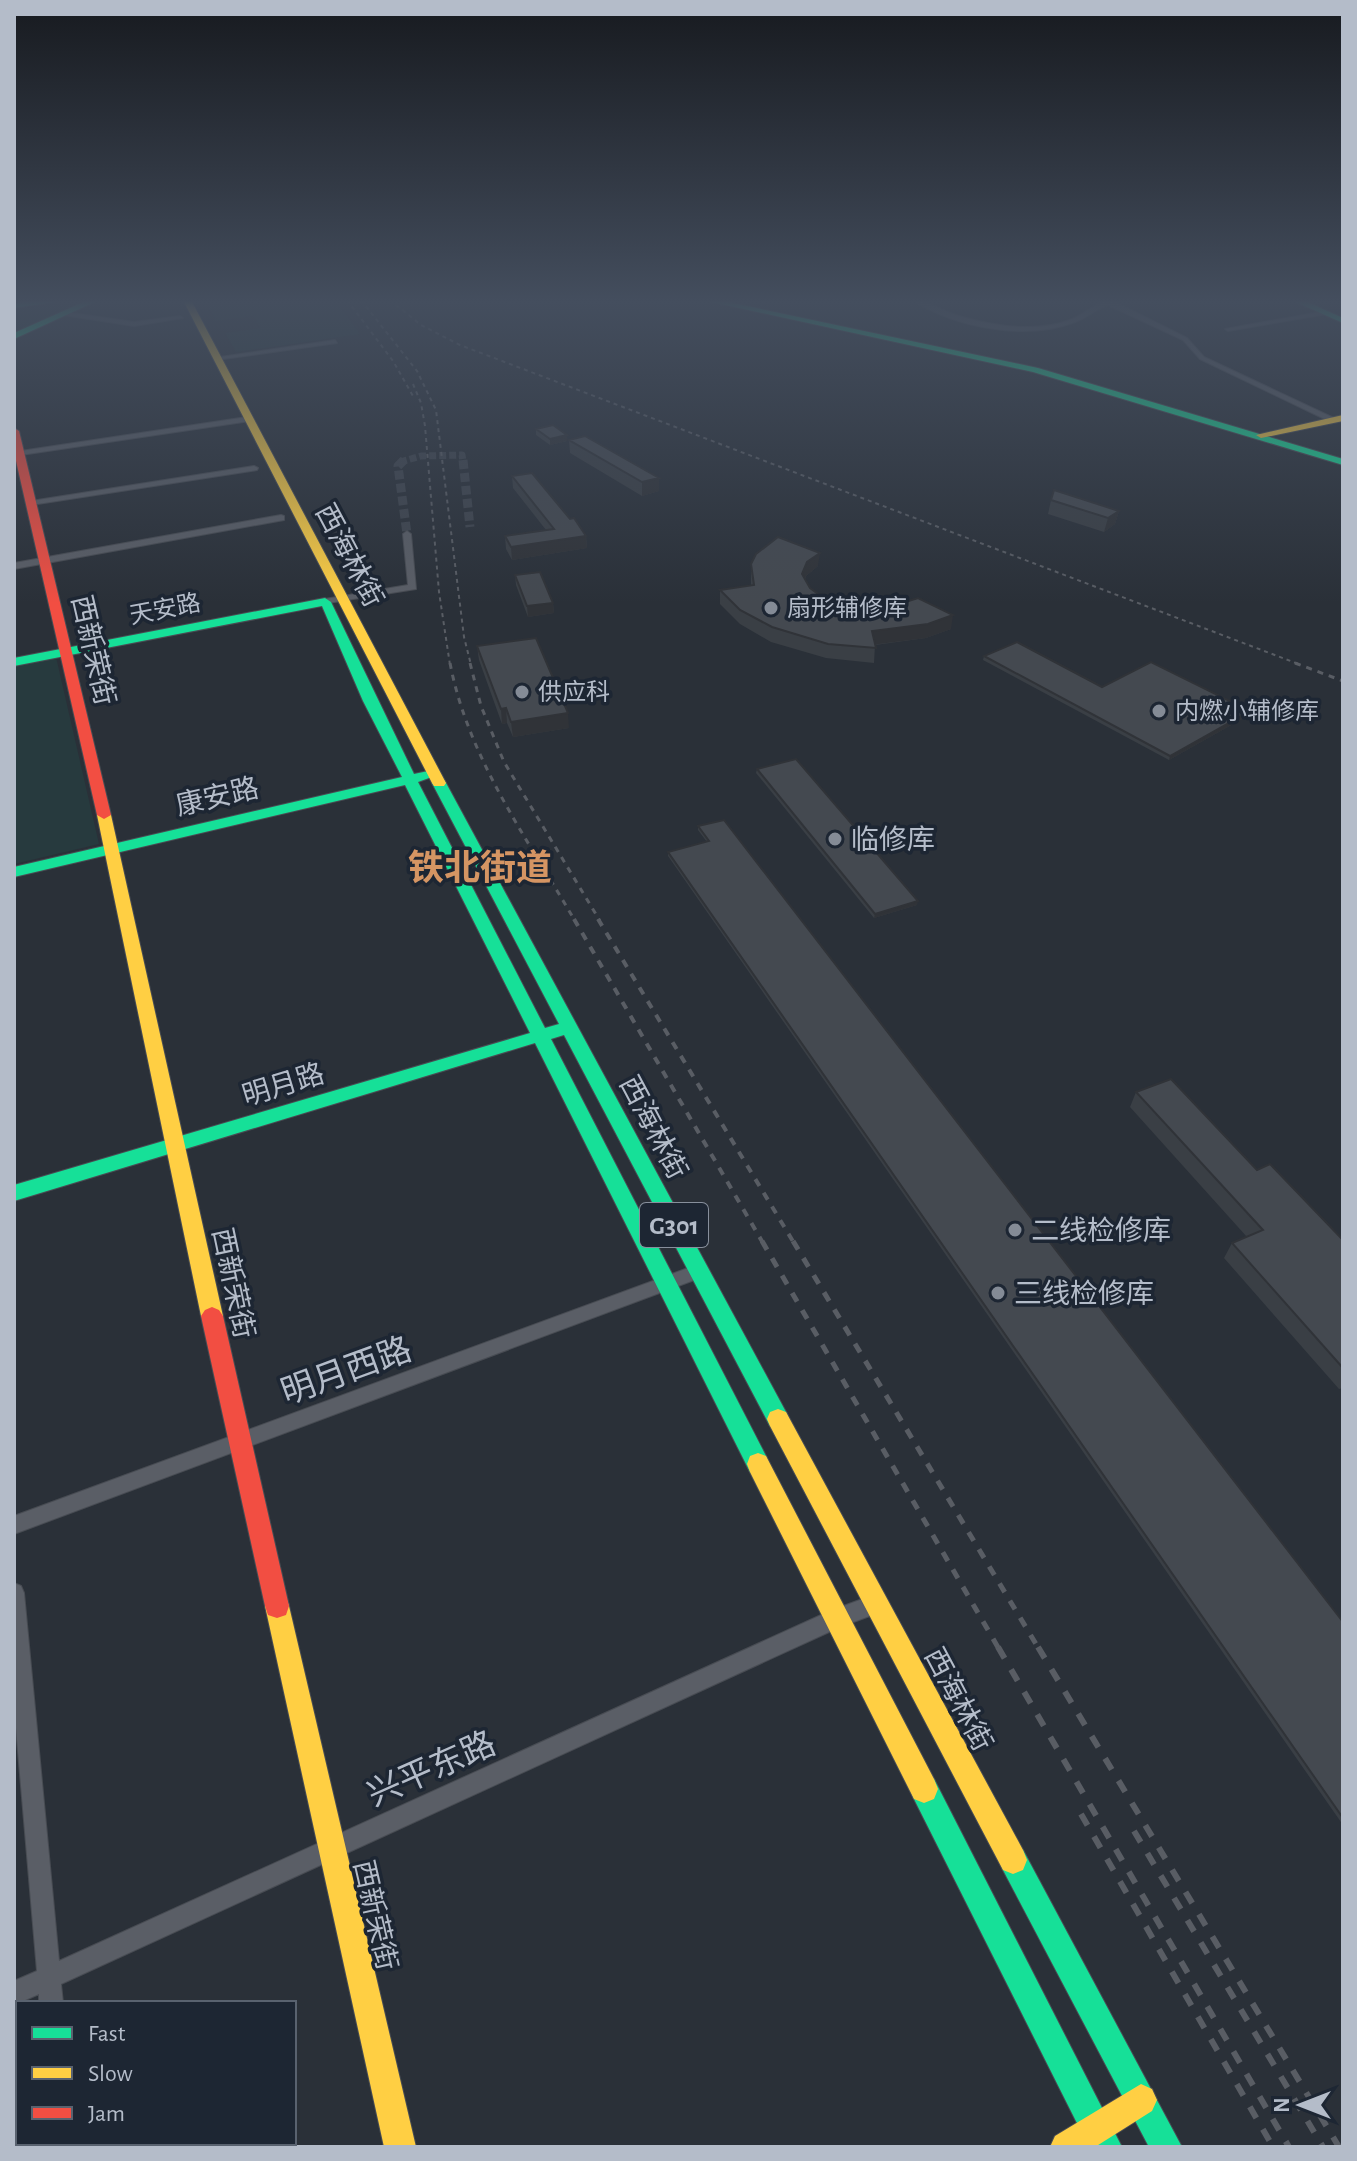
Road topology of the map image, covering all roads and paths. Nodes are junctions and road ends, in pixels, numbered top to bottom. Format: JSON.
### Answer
{"nodes":[{"id":1,"x":229,"y":401,"type":"edge"},
{"id":2,"x":232,"y":401,"type":"edge"},
{"id":3,"x":1138,"y":401,"type":"edge"},
{"id":4,"x":1298,"y":401,"type":"edge"},
{"id":5,"x":1339,"y":419,"type":"edge"},
{"id":6,"x":239,"y":420,"type":"junction"},
{"id":7,"x":14,"y":431,"type":"edge"},
{"id":8,"x":1256,"y":436,"type":"junction"},
{"id":9,"x":17,"y":454,"type":"edge"},
{"id":10,"x":1343,"y":462,"type":"edge"},
{"id":11,"x":254,"y":468,"type":"junction"},
{"id":12,"x":28,"y":505,"type":"junction"},
{"id":13,"x":281,"y":518,"type":"junction"},
{"id":14,"x":407,"y":534,"type":"tunnel mouth"},
{"id":15,"x":44,"y":561,"type":"junction"},
{"id":16,"x":14,"y":566,"type":"edge"},
{"id":17,"x":333,"y":601,"type":"junction"},
{"id":18,"x":66,"y":652,"type":"junction"},
{"id":19,"x":14,"y":662,"type":"edge"},
{"id":20,"x":433,"y":774,"type":"junction"},
{"id":21,"x":410,"y":779,"type":"junction"},
{"id":22,"x":112,"y":849,"type":"junction"},
{"id":23,"x":14,"y":872,"type":"edge"},
{"id":24,"x":569,"y":1027,"type":"junction"},
{"id":25,"x":540,"y":1036,"type":"junction"},
{"id":26,"x":176,"y":1145,"type":"junction"},
{"id":27,"x":14,"y":1193,"type":"edge"},
{"id":28,"x":699,"y":1271,"type":"junction"},
{"id":29,"x":666,"y":1283,"type":"junction"},
{"id":30,"x":239,"y":1441,"type":"junction"},
{"id":31,"x":14,"y":1525,"type":"edge"},
{"id":32,"x":14,"y":1593,"type":"edge"},
{"id":33,"x":876,"y":1604,"type":"junction"},
{"id":34,"x":837,"y":1618,"type":"junction"},
{"id":35,"x":333,"y":1848,"type":"junction"},
{"id":36,"x":49,"y":1977,"type":"junction"},
{"id":37,"x":14,"y":1993,"type":"edge"},
{"id":38,"x":51,"y":2001,"type":"edge"},
{"id":39,"x":1141,"y":2100,"type":"junction"},
{"id":40,"x":1097,"y":2128,"type":"junction"},
{"id":41,"x":400,"y":2147,"type":"edge"},
{"id":42,"x":1066,"y":2147,"type":"edge"},
{"id":43,"x":1106,"y":2147,"type":"edge"},
{"id":44,"x":1166,"y":2147,"type":"edge"}],
"edges":[{"from":1,"to":6,"type":"main road","name":"西海林街","number":"G301"},
{"from":2,"to":6,"type":"main road","name":"西海林街","number":"G301"},
{"from":3,"to":8,"type":"main road"},
{"from":4,"to":5,"type":"street"},
{"from":5,"to":8,"type":"main road"},
{"from":6,"to":9,"type":"street"},
{"from":6,"to":11,"type":"main road","name":"西海林街","number":"G301"},
{"from":6,"to":17,"type":"main road","name":"西海林街","number":"G301"},
{"from":7,"to":9,"type":"main road","name":"西新荣街"},
{"from":8,"to":10,"type":"main road"},
{"from":9,"to":12,"type":"main road","name":"西新荣街"},
{"from":11,"to":12,"type":"street"},
{"from":11,"to":13,"type":"main road","name":"西海林街","number":"G301"},
{"from":12,"to":15,"type":"main road","name":"西新荣街"},
{"from":13,"to":15,"type":"street"},
{"from":13,"to":17,"type":"main road","name":"西海林街","number":"G301"},
{"from":14,"to":17,"type":"street"},
{"from":15,"to":16,"type":"street"},
{"from":15,"to":18,"type":"main road","name":"西新荣街"},
{"from":17,"to":18,"type":"main road","name":"天安路"},
{"from":17,"to":20,"type":"main road","name":"西海林街","number":"G301"},
{"from":17,"to":21,"type":"main road","name":"西海林街","number":"G301"},
{"from":18,"to":19,"type":"main road","name":"天安路"},
{"from":18,"to":22,"type":"main road","name":"西新荣街"},
{"from":20,"to":21,"type":"main road","name":"康安路"},
{"from":20,"to":24,"type":"main road","name":"西海林街","number":"G301"},
{"from":21,"to":22,"type":"main road","name":"康安路"},
{"from":21,"to":25,"type":"main road","name":"西海林街","number":"G301"},
{"from":22,"to":23,"type":"main road","name":"康安路"},
{"from":22,"to":26,"type":"main road","name":"西新荣街"},
{"from":24,"to":25,"type":"main road","name":"明月路"},
{"from":24,"to":28,"type":"main road","name":"西海林街","number":"G301"},
{"from":25,"to":26,"type":"main road","name":"明月路"},
{"from":25,"to":29,"type":"main road","name":"西海林街","number":"G301"},
{"from":26,"to":27,"type":"main road","name":"明月路"},
{"from":26,"to":30,"type":"main road","name":"西新荣街"},
{"from":28,"to":29,"type":"street","name":"明月西路"},
{"from":28,"to":33,"type":"main road","name":"西海林街","number":"G301"},
{"from":29,"to":30,"type":"street","name":"明月西路"},
{"from":29,"to":34,"type":"main road","name":"西海林街","number":"G301"},
{"from":30,"to":31,"type":"street","name":"明月西路"},
{"from":30,"to":35,"type":"main road","name":"西新荣街"},
{"from":32,"to":36,"type":"street"},
{"from":33,"to":34,"type":"street","name":"兴平东路"},
{"from":33,"to":39,"type":"main road","name":"西海林街","number":"G301"},
{"from":34,"to":35,"type":"street","name":"兴平东路"},
{"from":34,"to":40,"type":"main road","name":"西海林街","number":"G301"},
{"from":35,"to":36,"type":"street","name":"兴平东路"},
{"from":35,"to":41,"type":"main road","name":"西新荣街"},
{"from":36,"to":37,"type":"street","name":"兴平东路"},
{"from":36,"to":38,"type":"street"},
{"from":39,"to":40,"type":"main road"},
{"from":39,"to":44,"type":"main road","name":"西海林街","number":"G301"},
{"from":40,"to":42,"type":"main road"},
{"from":40,"to":43,"type":"main road","name":"西海林街","number":"G301"}]}
